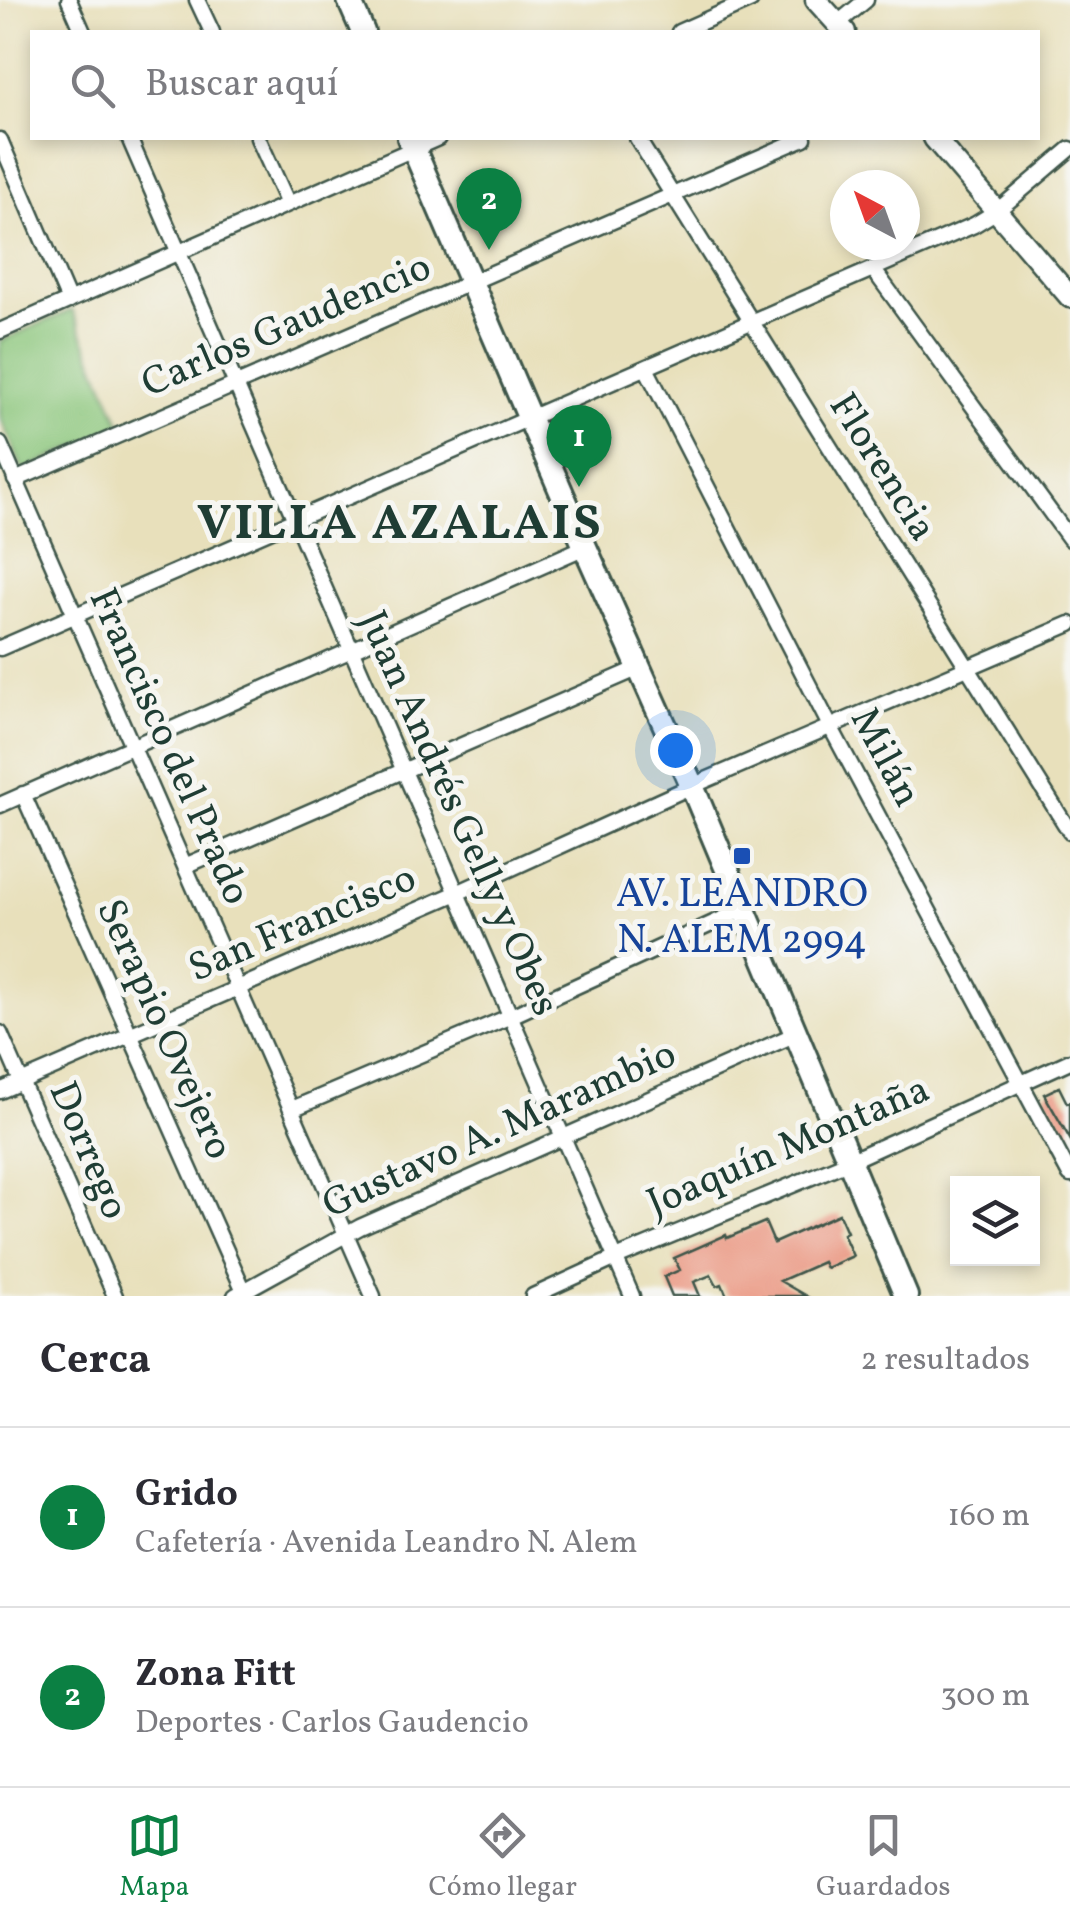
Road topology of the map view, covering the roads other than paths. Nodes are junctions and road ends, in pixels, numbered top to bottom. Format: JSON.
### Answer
{"nodes":[{"id":1,"x":68,"y":0,"type":"edge"},
{"id":2,"x":198,"y":0,"type":"edge"},
{"id":3,"x":349,"y":0,"type":"edge"},
{"id":4,"x":751,"y":0,"type":"edge"},
{"id":5,"x":816,"y":0,"type":"edge"},
{"id":6,"x":866,"y":0,"type":"edge"},
{"id":7,"x":841,"y":28,"type":"edge"},
{"id":8,"x":82,"y":30,"type":"edge"},
{"id":9,"x":211,"y":30,"type":"edge"},
{"id":10,"x":362,"y":30,"type":"edge"},
{"id":11,"x":684,"y":30,"type":"edge"},
{"id":12,"x":0,"y":140,"type":"edge"},
{"id":13,"x":129,"y":140,"type":"edge"},
{"id":14,"x":259,"y":140,"type":"edge"},
{"id":15,"x":639,"y":140,"type":"edge"},
{"id":16,"x":799,"y":140,"type":"edge"},
{"id":17,"x":936,"y":140,"type":"edge"},
{"id":18,"x":411,"y":143,"type":"edge"},
{"id":19,"x":1070,"y":149,"type":"edge"},
{"id":20,"x":674,"y":195,"type":"junction"},
{"id":21,"x":288,"y":204,"type":"junction"},
{"id":22,"x":996,"y":210,"type":"junction"},
{"id":23,"x":178,"y":252,"type":"junction"},
{"id":24,"x":873,"y":268,"type":"junction"},
{"id":25,"x":472,"y":283,"type":"junction"},
{"id":26,"x":1070,"y":298,"type":"edge"},
{"id":27,"x":70,"y":300,"type":"junction"},
{"id":28,"x":752,"y":321,"type":"junction"},
{"id":29,"x":0,"y":331,"type":"edge"},
{"id":30,"x":646,"y":368,"type":"junction"},
{"id":31,"x":235,"y":384,"type":"junction"},
{"id":32,"x":530,"y":419,"type":"junction"},
{"id":33,"x":0,"y":444,"type":"edge"},
{"id":34,"x":15,"y":480,"type":"junction"},
{"id":35,"x":296,"y":522,"type":"junction"},
{"id":36,"x":1070,"y":540,"type":"edge"},
{"id":37,"x":585,"y":546,"type":"junction"},
{"id":38,"x":76,"y":616,"type":"junction"},
{"id":39,"x":1070,"y":624,"type":"edge"},
{"id":40,"x":0,"y":648,"type":"edge"},
{"id":41,"x":350,"y":652,"type":"junction"},
{"id":42,"x":639,"y":668,"type":"junction"},
{"id":43,"x":966,"y":669,"type":"junction"},
{"id":44,"x":830,"y":726,"type":"junction"},
{"id":45,"x":132,"y":746,"type":"junction"},
{"id":46,"x":404,"y":771,"type":"junction"},
{"id":47,"x":692,"y":786,"type":"junction"},
{"id":48,"x":23,"y":794,"type":"junction"},
{"id":49,"x":0,"y":805,"type":"edge"},
{"id":50,"x":1070,"y":832,"type":"edge"},
{"id":51,"x":185,"y":866,"type":"junction"},
{"id":52,"x":457,"y":893,"type":"junction"},
{"id":53,"x":744,"y":909,"type":"junction"},
{"id":54,"x":239,"y":988,"type":"junction"},
{"id":55,"x":511,"y":1016,"type":"junction"},
{"id":56,"x":0,"y":1033,"type":"edge"},
{"id":57,"x":796,"y":1034,"type":"junction"},
{"id":58,"x":130,"y":1035,"type":"junction"},
{"id":59,"x":1070,"y":1061,"type":"edge"},
{"id":60,"x":22,"y":1082,"type":"junction"},
{"id":61,"x":1020,"y":1082,"type":"junction"},
{"id":62,"x":0,"y":1091,"type":"edge"},
{"id":63,"x":292,"y":1109,"type":"junction"},
{"id":64,"x":562,"y":1137,"type":"junction"},
{"id":65,"x":848,"y":1160,"type":"junction"},
{"id":66,"x":1070,"y":1175,"type":"edge"},
{"id":67,"x":346,"y":1234,"type":"junction"},
{"id":68,"x":616,"y":1258,"type":"junction"},
{"id":69,"x":240,"y":1294,"type":"edge"},
{"id":70,"x":114,"y":1296,"type":"edge"},
{"id":71,"x":373,"y":1296,"type":"edge"},
{"id":72,"x":533,"y":1296,"type":"edge"},
{"id":73,"x":632,"y":1296,"type":"edge"},
{"id":74,"x":906,"y":1296,"type":"edge"}],
"edges":[{"from":1,"to":8,"type":"street"},
{"from":2,"to":9,"type":"street"},
{"from":3,"to":10,"type":"main road"},
{"from":4,"to":11,"type":"street"},
{"from":5,"to":7,"type":"main road"},
{"from":6,"to":7,"type":"street"},
{"from":12,"to":27,"type":"street"},
{"from":13,"to":23,"type":"street","name":"Juan Andrés Gelly y Obes"},
{"from":14,"to":21,"type":"street"},
{"from":15,"to":20,"type":"street","name":"Florencia"},
{"from":16,"to":20,"type":"street","name":"Carlos Gaudencio"},
{"from":17,"to":22,"type":"main road"},
{"from":18,"to":21,"type":"street"},
{"from":18,"to":25,"type":"main road"},
{"from":19,"to":22,"type":"street"},
{"from":20,"to":25,"type":"street","name":"Carlos Gaudencio"},
{"from":20,"to":28,"type":"street","name":"Florencia"},
{"from":21,"to":23,"type":"street"},
{"from":22,"to":24,"type":"street"},
{"from":22,"to":26,"type":"main road"},
{"from":23,"to":27,"type":"street"},
{"from":23,"to":31,"type":"street","name":"Juan Andrés Gelly y Obes"},
{"from":24,"to":28,"type":"street"},
{"from":24,"to":36,"type":"street"},
{"from":25,"to":31,"type":"street","name":"Carlos Gaudencio"},
{"from":25,"to":32,"type":"main road"},
{"from":27,"to":29,"type":"street"},
{"from":28,"to":30,"type":"street"},
{"from":28,"to":43,"type":"street","name":"Florencia"},
{"from":30,"to":32,"type":"street"},
{"from":30,"to":44,"type":"street","name":"Milán"},
{"from":31,"to":34,"type":"street","name":"Carlos Gaudencio"},
{"from":31,"to":35,"type":"street","name":"Juan Andrés Gelly y Obes"},
{"from":32,"to":35,"type":"street"},
{"from":32,"to":37,"type":"main road"},
{"from":33,"to":34,"type":"street","name":"Francisco del Prado"},
{"from":34,"to":38,"type":"street","name":"Francisco del Prado"},
{"from":35,"to":38,"type":"street"},
{"from":35,"to":41,"type":"street","name":"Juan Andrés Gelly y Obes"},
{"from":37,"to":41,"type":"street"},
{"from":37,"to":42,"type":"main road"},
{"from":38,"to":40,"type":"street"},
{"from":38,"to":45,"type":"street","name":"Francisco del Prado"},
{"from":39,"to":43,"type":"street","name":"San Francisco"},
{"from":41,"to":45,"type":"street"},
{"from":41,"to":46,"type":"street","name":"Juan Andrés Gelly y Obes"},
{"from":42,"to":46,"type":"street"},
{"from":42,"to":47,"type":"main road"},
{"from":43,"to":44,"type":"street","name":"San Francisco"},
{"from":43,"to":50,"type":"street","name":"Florencia"},
{"from":44,"to":47,"type":"street","name":"San Francisco"},
{"from":44,"to":61,"type":"street","name":"Milán"},
{"from":45,"to":48,"type":"street"},
{"from":45,"to":51,"type":"street","name":"Francisco del Prado"},
{"from":46,"to":51,"type":"street"},
{"from":46,"to":52,"type":"street","name":"Juan Andrés Gelly y Obes"},
{"from":47,"to":52,"type":"street","name":"San Francisco"},
{"from":47,"to":53,"type":"main road"},
{"from":48,"to":49,"type":"street"},
{"from":48,"to":58,"type":"street","name":"Serapio Ovejero"},
{"from":51,"to":54,"type":"street","name":"Francisco del Prado"},
{"from":52,"to":54,"type":"street","name":"San Francisco"},
{"from":52,"to":55,"type":"street","name":"Juan Andrés Gelly y Obes"},
{"from":53,"to":55,"type":"street"},
{"from":53,"to":57,"type":"main road"},
{"from":54,"to":58,"type":"street","name":"San Francisco"},
{"from":54,"to":63,"type":"street","name":"Francisco del Prado"},
{"from":55,"to":63,"type":"street"},
{"from":55,"to":64,"type":"street","name":"Juan Andrés Gelly y Obes"},
{"from":56,"to":60,"type":"street","name":"Dorrego"},
{"from":57,"to":64,"type":"street","name":"Gustavo A. Marambio"},
{"from":57,"to":65,"type":"main road"},
{"from":58,"to":60,"type":"street","name":"San Francisco"},
{"from":58,"to":69,"type":"street","name":"Serapio Ovejero"},
{"from":59,"to":61,"type":"street","name":"Joaquín Montaña"},
{"from":60,"to":62,"type":"street","name":"San Francisco"},
{"from":60,"to":70,"type":"street","name":"Dorrego"},
{"from":61,"to":65,"type":"street","name":"Joaquín Montaña"},
{"from":61,"to":66,"type":"street","name":"Milán"},
{"from":63,"to":67,"type":"street","name":"Francisco del Prado"},
{"from":64,"to":67,"type":"street","name":"Gustavo A. Marambio"},
{"from":64,"to":68,"type":"street","name":"Juan Andrés Gelly y Obes"},
{"from":65,"to":68,"type":"street","name":"Joaquín Montaña"},
{"from":65,"to":74,"type":"main road"},
{"from":67,"to":69,"type":"street","name":"Gustavo A. Marambio"},
{"from":67,"to":71,"type":"street","name":"Francisco del Prado"},
{"from":68,"to":72,"type":"street","name":"Joaquín Montaña"},
{"from":68,"to":73,"type":"street","name":"Juan Andrés Gelly y Obes"}]}
